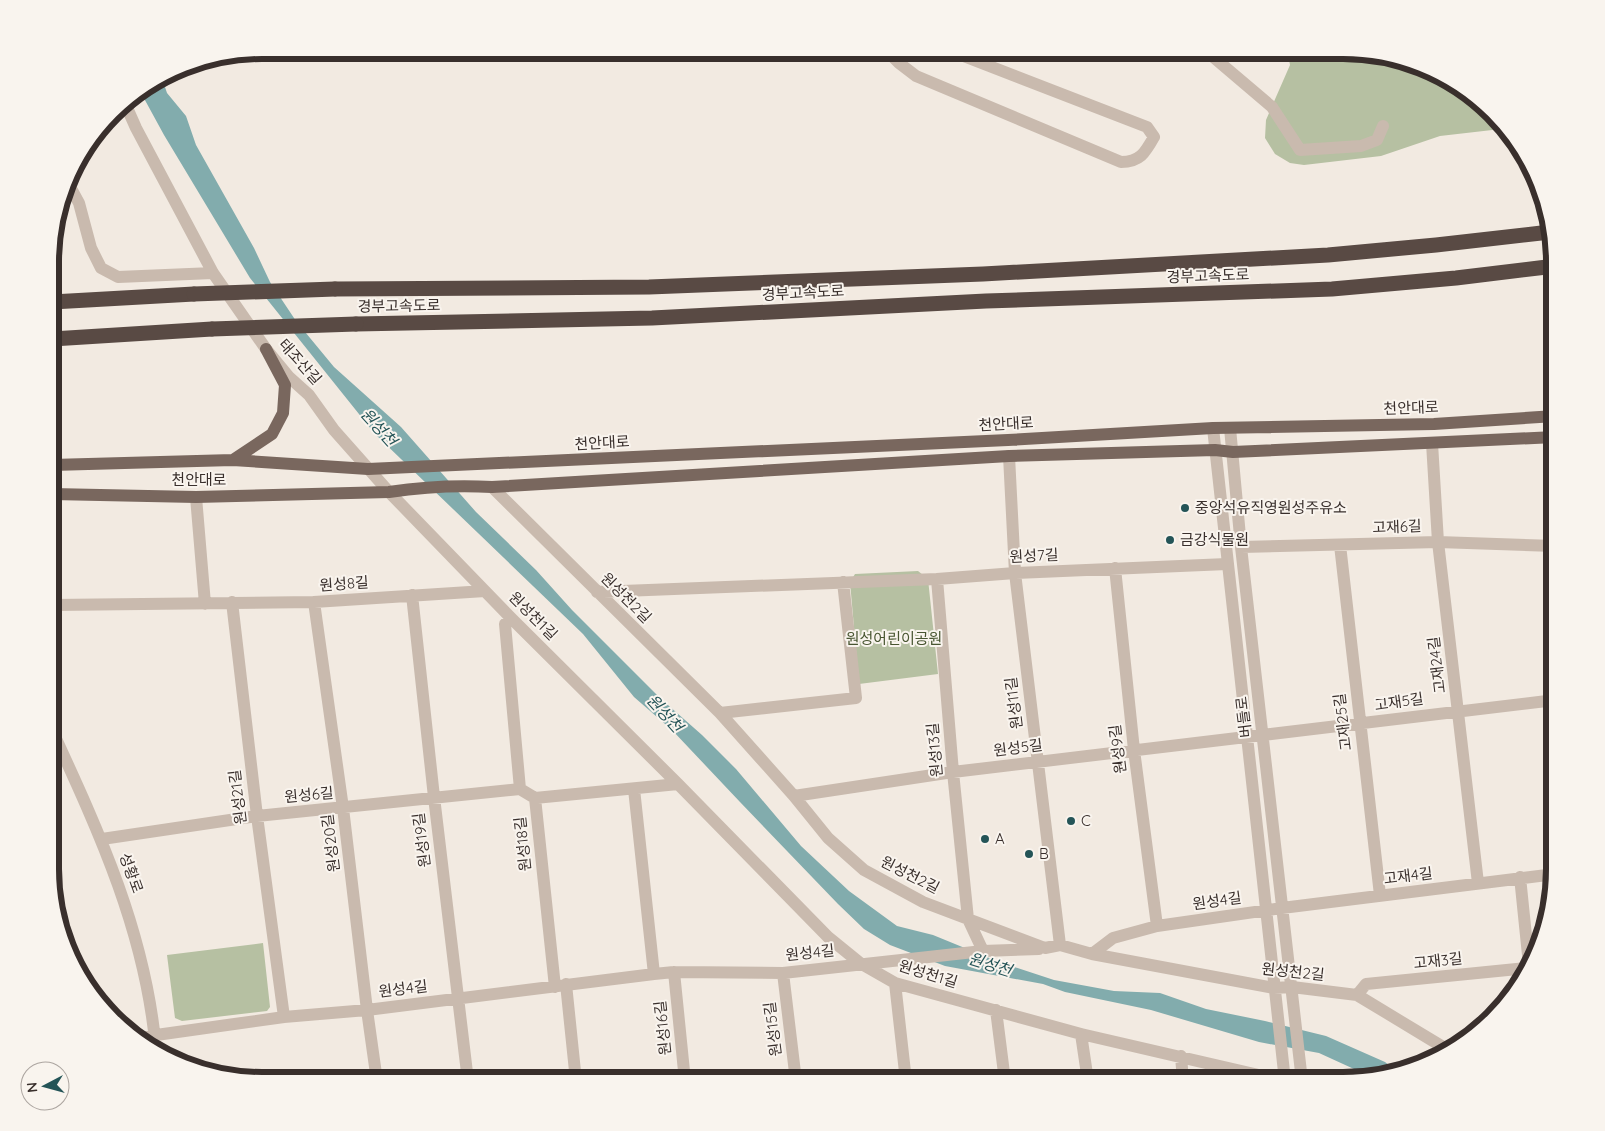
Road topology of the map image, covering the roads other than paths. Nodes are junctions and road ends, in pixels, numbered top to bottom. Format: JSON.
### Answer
{"nodes":[{"id":1,"x":896,"y":59,"type":"edge"},
{"id":2,"x":971,"y":59,"type":"edge"},
{"id":3,"x":1216,"y":59,"type":"edge"},
{"id":4,"x":128,"y":109,"type":"edge"},
{"id":5,"x":1383,"y":126,"type":"dead end"},
{"id":6,"x":72,"y":191,"type":"edge"},
{"id":7,"x":1544,"y":233,"type":"edge"},
{"id":8,"x":1546,"y":267,"type":"edge"},
{"id":9,"x":213,"y":273,"type":"junction"},
{"id":10,"x":59,"y":302,"type":"edge"},
{"id":11,"x":59,"y":339,"type":"edge"},
{"id":12,"x":266,"y":350,"type":"junction"},
{"id":13,"x":1546,"y":417,"type":"edge"},
{"id":14,"x":1213,"y":428,"type":"junction"},
{"id":15,"x":1230,"y":428,"type":"junction"},
{"id":16,"x":1546,"y":437,"type":"edge"},
{"id":17,"x":1432,"y":442,"type":"junction"},
{"id":18,"x":1215,"y":450,"type":"junction"},
{"id":19,"x":1233,"y":452,"type":"junction"},
{"id":20,"x":1009,"y":456,"type":"junction"},
{"id":21,"x":233,"y":460,"type":"junction"},
{"id":22,"x":59,"y":465,"type":"edge"},
{"id":23,"x":368,"y":469,"type":"junction"},
{"id":24,"x":492,"y":487,"type":"junction"},
{"id":25,"x":388,"y":492,"type":"junction"},
{"id":26,"x":59,"y":494,"type":"edge"},
{"id":27,"x":196,"y":497,"type":"junction"},
{"id":28,"x":1438,"y":542,"type":"junction"},
{"id":29,"x":1340,"y":545,"type":"junction"},
{"id":30,"x":1241,"y":547,"type":"junction"},
{"id":31,"x":1546,"y":547,"type":"edge"},
{"id":32,"x":1227,"y":564,"type":"junction"},
{"id":33,"x":1115,"y":568,"type":"junction"},
{"id":34,"x":1015,"y":572,"type":"junction"},
{"id":35,"x":937,"y":579,"type":"junction"},
{"id":36,"x":843,"y":582,"type":"junction"},
{"id":37,"x":485,"y":591,"type":"junction"},
{"id":38,"x":597,"y":592,"type":"junction"},
{"id":39,"x":412,"y":595,"type":"junction"},
{"id":40,"x":232,"y":602,"type":"junction"},
{"id":41,"x":314,"y":602,"type":"junction"},
{"id":42,"x":205,"y":604,"type":"junction"},
{"id":43,"x":59,"y":605,"type":"edge"},
{"id":44,"x":512,"y":619,"type":"junction"},
{"id":45,"x":1546,"y":701,"type":"edge"},
{"id":46,"x":1459,"y":710,"type":"junction"},
{"id":47,"x":720,"y":713,"type":"junction"},
{"id":48,"x":1359,"y":723,"type":"junction"},
{"id":49,"x":1263,"y":736,"type":"junction"},
{"id":50,"x":1247,"y":737,"type":"junction"},
{"id":51,"x":1134,"y":750,"type":"junction"},
{"id":52,"x":59,"y":758,"type":"edge"},
{"id":53,"x":1037,"y":762,"type":"junction"},
{"id":54,"x":953,"y":772,"type":"junction"},
{"id":55,"x":678,"y":784,"type":"junction"},
{"id":56,"x":520,"y":789,"type":"junction"},
{"id":57,"x":634,"y":789,"type":"junction"},
{"id":58,"x":794,"y":796,"type":"junction"},
{"id":59,"x":434,"y":797,"type":"junction"},
{"id":60,"x":534,"y":798,"type":"junction"},
{"id":61,"x":343,"y":808,"type":"junction"},
{"id":62,"x":257,"y":816,"type":"junction"},
{"id":63,"x":102,"y":839,"type":"junction"},
{"id":64,"x":1546,"y":875,"type":"edge"},
{"id":65,"x":1520,"y":878,"type":"junction"},
{"id":66,"x":1478,"y":883,"type":"junction"},
{"id":67,"x":1380,"y":896,"type":"junction"},
{"id":68,"x":1282,"y":908,"type":"junction"},
{"id":69,"x":1265,"y":910,"type":"junction"},
{"id":70,"x":968,"y":919,"type":"junction"},
{"id":71,"x":1157,"y":926,"type":"junction"},
{"id":72,"x":1060,"y":945,"type":"junction"},
{"id":73,"x":1045,"y":948,"type":"junction"},
{"id":74,"x":983,"y":951,"type":"junction"},
{"id":75,"x":1092,"y":954,"type":"junction"},
{"id":76,"x":1527,"y":955,"type":"edge"},
{"id":77,"x":860,"y":964,"type":"junction"},
{"id":78,"x":1521,"y":968,"type":"edge"},
{"id":79,"x":674,"y":972,"type":"junction"},
{"id":80,"x":783,"y":973,"type":"junction"},
{"id":81,"x":654,"y":974,"type":"junction"},
{"id":82,"x":895,"y":983,"type":"junction"},
{"id":83,"x":560,"y":986,"type":"junction"},
{"id":84,"x":1292,"y":987,"type":"junction"},
{"id":85,"x":1274,"y":992,"type":"junction"},
{"id":86,"x":1357,"y":995,"type":"junction"},
{"id":87,"x":458,"y":998,"type":"junction"},
{"id":88,"x":367,"y":1010,"type":"junction"},
{"id":89,"x":996,"y":1010,"type":"junction"},
{"id":90,"x":284,"y":1017,"type":"junction"},
{"id":91,"x":1081,"y":1034,"type":"junction"},
{"id":92,"x":155,"y":1036,"type":"junction"},
{"id":93,"x":147,"y":1037,"type":"edge"},
{"id":94,"x":155,"y":1042,"type":"edge"},
{"id":95,"x":1442,"y":1046,"type":"edge"},
{"id":96,"x":1180,"y":1056,"type":"junction"},
{"id":97,"x":376,"y":1072,"type":"edge"},
{"id":98,"x":467,"y":1072,"type":"edge"},
{"id":99,"x":574,"y":1072,"type":"edge"},
{"id":100,"x":684,"y":1072,"type":"edge"},
{"id":101,"x":795,"y":1072,"type":"edge"},
{"id":102,"x":905,"y":1072,"type":"edge"},
{"id":103,"x":1004,"y":1072,"type":"edge"},
{"id":104,"x":1087,"y":1072,"type":"edge"},
{"id":105,"x":1182,"y":1072,"type":"edge"},
{"id":106,"x":1256,"y":1072,"type":"edge"},
{"id":107,"x":1283,"y":1072,"type":"edge"},
{"id":108,"x":1301,"y":1072,"type":"edge"}],
"edges":[{"from":1,"to":2,"type":"street"},
{"from":3,"to":5,"type":"street"},
{"from":4,"to":9,"type":"street","name":"태조산길"},
{"from":6,"to":9,"type":"street"},
{"from":7,"to":10,"type":"highway","name":"경부고속도로","bridge":true},
{"from":8,"to":11,"type":"highway","name":"경부고속도로","bridge":true},
{"from":9,"to":12,"type":"street","name":"태조산길"},
{"from":12,"to":21,"type":"main road"},
{"from":12,"to":23,"type":"street","name":"태조산길"},
{"from":13,"to":15,"type":"main road","name":"천안대로"},
{"from":14,"to":15,"type":"main road","name":"천안대로"},
{"from":14,"to":18,"type":"street","name":"버들로"},
{"from":14,"to":23,"type":"main road","name":"천안대로"},
{"from":15,"to":19,"type":"street","name":"버들로"},
{"from":16,"to":17,"type":"main road"},
{"from":17,"to":19,"type":"main road"},
{"from":17,"to":28,"type":"street","name":"고재24길"},
{"from":18,"to":19,"type":"main road"},
{"from":18,"to":20,"type":"main road"},
{"from":18,"to":32,"type":"street","name":"버들로"},
{"from":19,"to":30,"type":"street","name":"버들로"},
{"from":20,"to":24,"type":"main road"},
{"from":20,"to":34,"type":"street","name":"원성11길"},
{"from":21,"to":22,"type":"main road","name":"천안대로"},
{"from":21,"to":23,"type":"main road","name":"천안대로"},
{"from":23,"to":25,"type":"street","name":"원성천1길"},
{"from":24,"to":25,"type":"main road","name":"천안대로"},
{"from":24,"to":38,"type":"street","name":"원성천2길"},
{"from":25,"to":27,"type":"main road","name":"천안대로"},
{"from":25,"to":37,"type":"street","name":"원성천1길"},
{"from":26,"to":27,"type":"main road","name":"천안대로"},
{"from":27,"to":42,"type":"street"},
{"from":28,"to":29,"type":"street","name":"고재6길"},
{"from":28,"to":31,"type":"street","name":"고재6길"},
{"from":28,"to":46,"type":"street","name":"고재24길"},
{"from":29,"to":30,"type":"street","name":"고재6길"},
{"from":29,"to":48,"type":"street","name":"고재25길"},
{"from":30,"to":49,"type":"street","name":"버들로"},
{"from":32,"to":33,"type":"street","name":"원성7길"},
{"from":32,"to":50,"type":"street","name":"버들로"},
{"from":33,"to":34,"type":"street","name":"원성7길"},
{"from":33,"to":51,"type":"street","name":"원성9길"},
{"from":34,"to":35,"type":"street","name":"원성7길"},
{"from":34,"to":53,"type":"street","name":"원성11길"},
{"from":35,"to":36,"type":"street","name":"원성7길"},
{"from":35,"to":54,"type":"street","name":"원성13길"},
{"from":36,"to":38,"type":"street","name":"원성7길"},
{"from":36,"to":47,"type":"street"},
{"from":37,"to":39,"type":"street","name":"원성8길"},
{"from":37,"to":44,"type":"street","name":"원성천1길"},
{"from":38,"to":47,"type":"street","name":"원성천2길"},
{"from":39,"to":41,"type":"street","name":"원성8길"},
{"from":39,"to":59,"type":"street","name":"원성19길"},
{"from":40,"to":41,"type":"street","name":"원성8길"},
{"from":40,"to":42,"type":"street","name":"원성8길"},
{"from":40,"to":62,"type":"street","name":"원성21길"},
{"from":41,"to":61,"type":"street","name":"원성20길"},
{"from":42,"to":43,"type":"street","name":"원성8길"},
{"from":44,"to":55,"type":"street","name":"원성천1길"},
{"from":44,"to":56,"type":"street"},
{"from":45,"to":46,"type":"street","name":"고재5길"},
{"from":46,"to":48,"type":"street","name":"고재5길"},
{"from":46,"to":66,"type":"street","name":"고재24길"},
{"from":47,"to":58,"type":"street","name":"원성천2길"},
{"from":48,"to":49,"type":"street","name":"고재5길"},
{"from":48,"to":67,"type":"street","name":"고재25길"},
{"from":49,"to":50,"type":"street","name":"고재5길"},
{"from":49,"to":68,"type":"street","name":"버들로"},
{"from":50,"to":51,"type":"street","name":"원성5길"},
{"from":50,"to":69,"type":"street","name":"버들로"},
{"from":51,"to":53,"type":"street","name":"원성5길"},
{"from":51,"to":71,"type":"street","name":"원성9길"},
{"from":52,"to":63,"type":"street","name":"성황로"},
{"from":53,"to":54,"type":"street","name":"원성5길"},
{"from":53,"to":72,"type":"street","name":"원성11길"},
{"from":54,"to":58,"type":"street","name":"원성5길"},
{"from":54,"to":70,"type":"street","name":"원성13길"},
{"from":55,"to":57,"type":"street"},
{"from":55,"to":77,"type":"street","name":"원성천1길"},
{"from":56,"to":59,"type":"street","name":"원성6길"},
{"from":56,"to":60,"type":"street","name":"원성18길"},
{"from":57,"to":60,"type":"street"},
{"from":57,"to":81,"type":"street"},
{"from":58,"to":70,"type":"street","name":"원성천2길"},
{"from":59,"to":61,"type":"street","name":"원성6길"},
{"from":59,"to":87,"type":"street","name":"원성19길"},
{"from":60,"to":83,"type":"street","name":"원성18길"},
{"from":61,"to":62,"type":"street","name":"원성6길"},
{"from":61,"to":88,"type":"street","name":"원성20길"},
{"from":62,"to":63,"type":"street","name":"원성6길"},
{"from":62,"to":90,"type":"street","name":"원성21길"},
{"from":63,"to":92,"type":"street","name":"성황로"},
{"from":64,"to":65,"type":"street","name":"고재4길"},
{"from":65,"to":66,"type":"street","name":"고재4길"},
{"from":65,"to":76,"type":"street","name":"고재3길"},
{"from":66,"to":67,"type":"street","name":"고재4길"},
{"from":67,"to":68,"type":"street","name":"고재4길"},
{"from":68,"to":69,"type":"street","name":"고재4길"},
{"from":68,"to":84,"type":"street","name":"버들로"},
{"from":69,"to":71,"type":"street","name":"원성4길"},
{"from":69,"to":85,"type":"street","name":"버들로"},
{"from":70,"to":73,"type":"street","name":"원성천2길"},
{"from":70,"to":74,"type":"street","name":"원성13길"},
{"from":71,"to":75,"type":"street","name":"원성4길"},
{"from":72,"to":73,"type":"street","name":"원성천2길"},
{"from":72,"to":75,"type":"street","name":"원성천2길"},
{"from":73,"to":74,"type":"street","name":"원성4길"},
{"from":74,"to":77,"type":"street","name":"원성4길"},
{"from":75,"to":85,"type":"street","name":"원성천2길"},
{"from":77,"to":80,"type":"street","name":"원성4길"},
{"from":77,"to":82,"type":"street","name":"원성천1길"},
{"from":78,"to":86,"type":"street","name":"고재3길"},
{"from":79,"to":80,"type":"street","name":"원성4길"},
{"from":79,"to":81,"type":"street","name":"원성4길"},
{"from":79,"to":100,"type":"street","name":"원성16길"},
{"from":80,"to":101,"type":"street","name":"원성15길"},
{"from":81,"to":83,"type":"street","name":"원성4길"},
{"from":82,"to":89,"type":"street","name":"원성천1길"},
{"from":82,"to":102,"type":"street"},
{"from":83,"to":87,"type":"street","name":"원성4길"},
{"from":83,"to":99,"type":"street","name":"원성18길"},
{"from":84,"to":85,"type":"street","name":"원성천2길"},
{"from":84,"to":86,"type":"street","name":"원성천2길"},
{"from":84,"to":108,"type":"street","name":"버들로"},
{"from":85,"to":107,"type":"street","name":"버들로"},
{"from":86,"to":95,"type":"street","name":"원성천2길"},
{"from":87,"to":88,"type":"street","name":"원성4길"},
{"from":87,"to":98,"type":"street","name":"원성19길"},
{"from":88,"to":90,"type":"street","name":"원성4길"},
{"from":88,"to":97,"type":"street","name":"원성20길"},
{"from":89,"to":91,"type":"street","name":"원성천1길"},
{"from":89,"to":103,"type":"street"},
{"from":90,"to":92,"type":"street","name":"원성4길"},
{"from":91,"to":96,"type":"street","name":"원성천1길"},
{"from":91,"to":104,"type":"street"},
{"from":92,"to":93,"type":"street"},
{"from":92,"to":94,"type":"street","name":"성황로"},
{"from":96,"to":105,"type":"street"},
{"from":96,"to":106,"type":"street","name":"원성천1길"}]}
